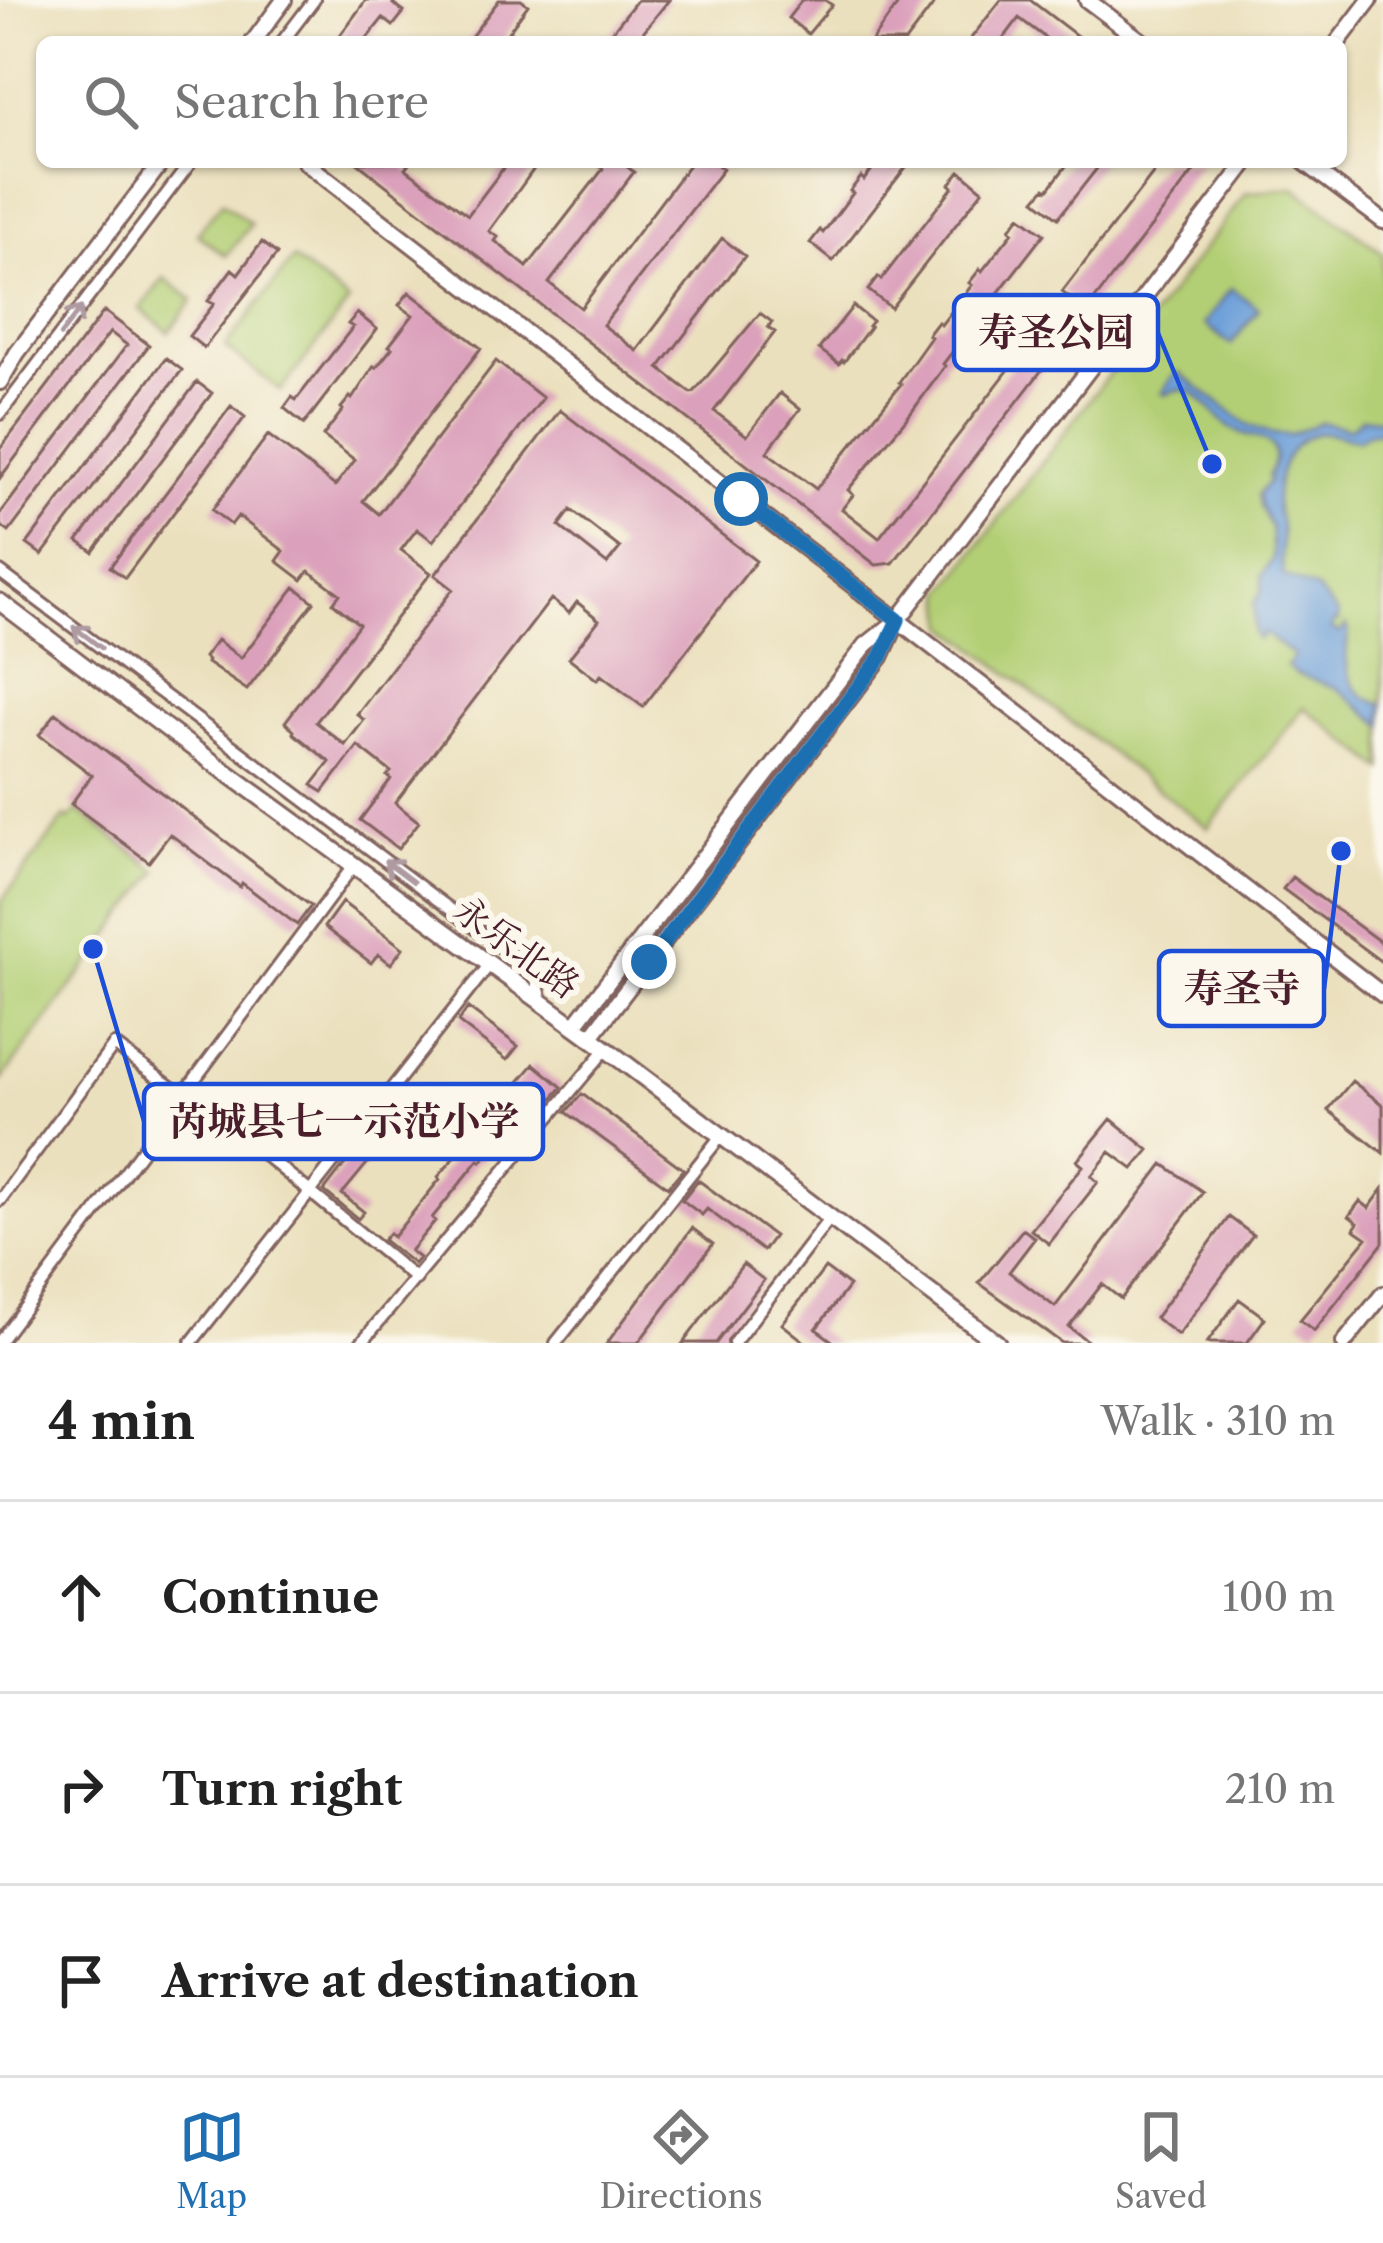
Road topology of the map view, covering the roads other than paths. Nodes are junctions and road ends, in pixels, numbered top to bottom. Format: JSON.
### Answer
{"nodes":[{"id":1,"x":284,"y":0,"type":"edge"},
{"id":2,"x":314,"y":0,"type":"edge"},
{"id":3,"x":1087,"y":0,"type":"edge"},
{"id":4,"x":1370,"y":0,"type":"edge"},
{"id":5,"x":257,"y":36,"type":"edge"},
{"id":6,"x":287,"y":36,"type":"edge"},
{"id":7,"x":1135,"y":36,"type":"edge"},
{"id":8,"x":1343,"y":36,"type":"edge"},
{"id":9,"x":157,"y":168,"type":"edge"},
{"id":10,"x":186,"y":168,"type":"edge"},
{"id":11,"x":313,"y":168,"type":"edge"},
{"id":12,"x":1242,"y":168,"type":"edge"},
{"id":13,"x":1312,"y":168,"type":"edge"},
{"id":14,"x":1383,"y":221,"type":"edge"},
{"id":15,"x":17,"y":353,"type":"junction"},
{"id":16,"x":0,"y":372,"type":"edge"},
{"id":17,"x":0,"y":382,"type":"edge"},
{"id":18,"x":0,"y":414,"type":"edge"},
{"id":19,"x":0,"y":572,"type":"edge"},
{"id":20,"x":0,"y":602,"type":"edge"},
{"id":21,"x":898,"y":620,"type":"junction"},
{"id":22,"x":354,"y":865,"type":"junction"},
{"id":23,"x":490,"y":964,"type":"junction"},
{"id":24,"x":1383,"y":995,"type":"edge"},
{"id":25,"x":543,"y":1003,"type":"junction"},
{"id":26,"x":574,"y":1026,"type":"junction"},
{"id":27,"x":590,"y":1038,"type":"junction"},
{"id":28,"x":606,"y":1049,"type":"junction"},
{"id":29,"x":185,"y":1093,"type":"junction"},
{"id":30,"x":721,"y":1136,"type":"junction"},
{"id":31,"x":310,"y":1192,"type":"junction"},
{"id":32,"x":0,"y":1200,"type":"edge"},
{"id":33,"x":830,"y":1218,"type":"junction"},
{"id":34,"x":416,"y":1279,"type":"junction"},
{"id":35,"x":1383,"y":1294,"type":"edge"},
{"id":36,"x":0,"y":1341,"type":"edge"},
{"id":37,"x":190,"y":1343,"type":"edge"},
{"id":38,"x":361,"y":1343,"type":"edge"},
{"id":39,"x":556,"y":1343,"type":"edge"},
{"id":40,"x":734,"y":1343,"type":"edge"},
{"id":41,"x":997,"y":1343,"type":"edge"},
{"id":42,"x":1344,"y":1343,"type":"edge"}],
"edges":[{"from":1,"to":5,"type":"street"},
{"from":2,"to":6,"type":"street"},
{"from":3,"to":7,"type":"street"},
{"from":4,"to":8,"type":"street"},
{"from":9,"to":15,"type":"street"},
{"from":18,"to":10,"type":"street","one_way":true},
{"from":11,"to":21,"type":"street"},
{"from":12,"to":21,"type":"street"},
{"from":13,"to":14,"type":"street"},
{"from":15,"to":16,"type":"street"},
{"from":15,"to":17,"type":"street"},
{"from":25,"to":19,"type":"street","one_way":true},
{"from":20,"to":22,"type":"main road","name":"永乐北路"},
{"from":21,"to":24,"type":"street"},
{"from":21,"to":26,"type":"street"},
{"from":21,"to":27,"type":"street"},
{"from":22,"to":23,"type":"main road","name":"永乐北路"},
{"from":22,"to":29,"type":"street"},
{"from":23,"to":25,"type":"main road","name":"永乐北路"},
{"from":23,"to":31,"type":"street"},
{"from":25,"to":26,"type":"main road","name":"永乐北路"},
{"from":26,"to":27,"type":"main road","name":"永乐北路"},
{"from":27,"to":28,"type":"main road","name":"永乐北路"},
{"from":28,"to":30,"type":"main road","name":"永乐北路"},
{"from":28,"to":34,"type":"street"},
{"from":29,"to":31,"type":"street"},
{"from":29,"to":32,"type":"street"},
{"from":29,"to":36,"type":"street"},
{"from":30,"to":33,"type":"main road","name":"永乐北路"},
{"from":30,"to":39,"type":"street"},
{"from":31,"to":34,"type":"street"},
{"from":31,"to":37,"type":"street"},
{"from":33,"to":40,"type":"street"},
{"from":33,"to":41,"type":"main road","name":"永乐北路"},
{"from":34,"to":38,"type":"street"},
{"from":35,"to":42,"type":"street"}]}
